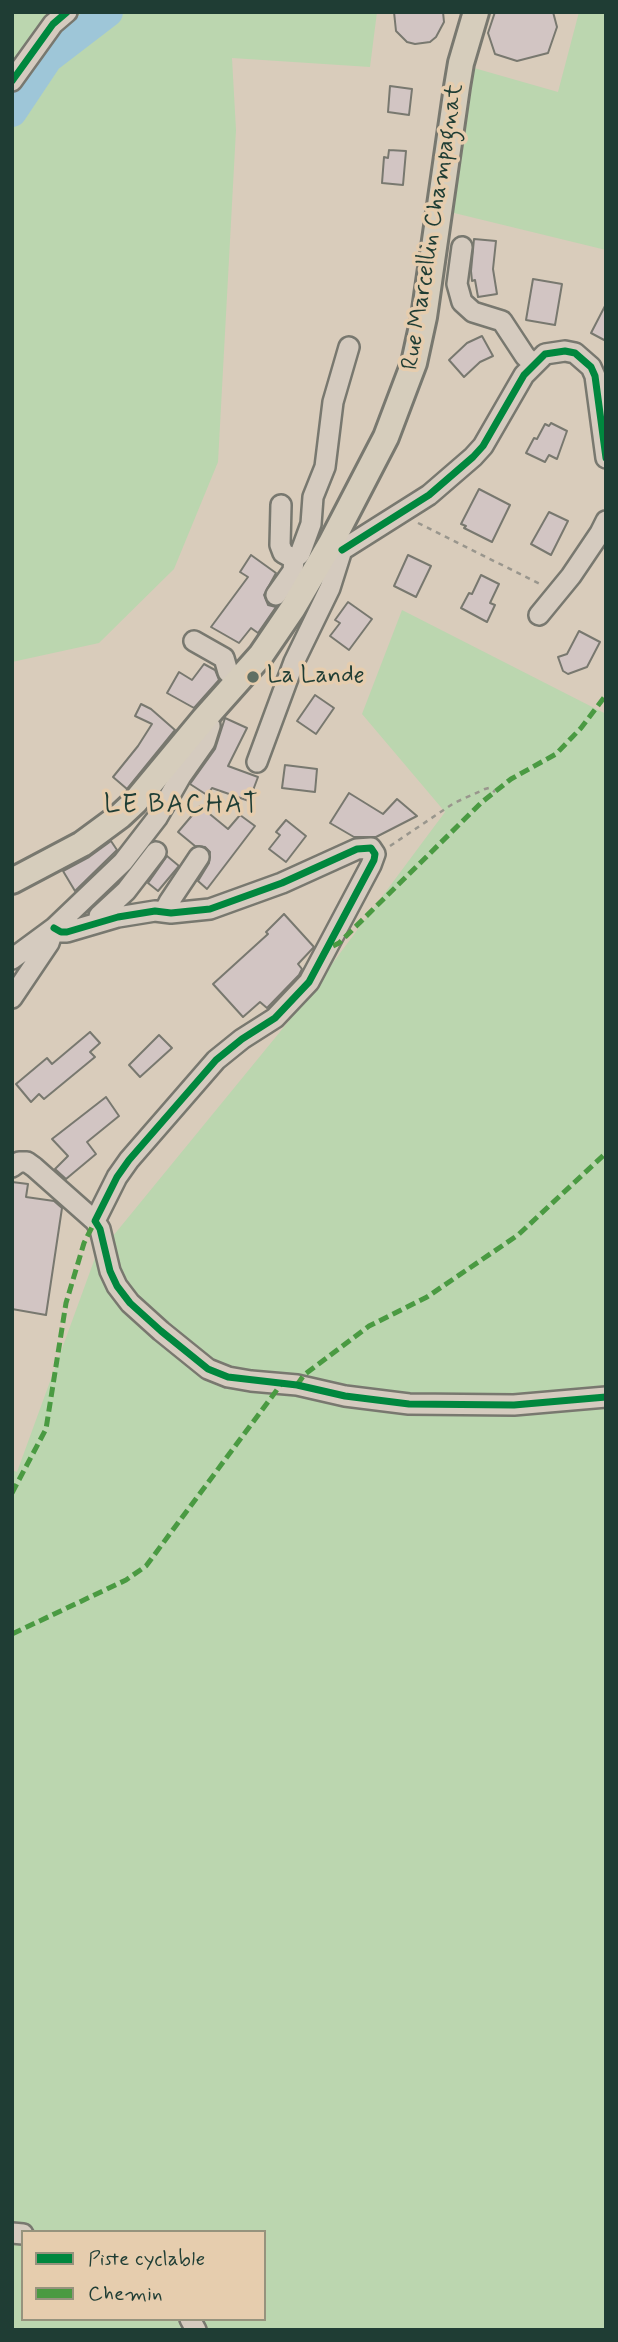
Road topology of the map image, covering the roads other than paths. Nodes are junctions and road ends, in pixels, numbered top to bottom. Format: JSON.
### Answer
{"nodes":[{"id":1,"x":66,"y":12,"type":"edge"},
{"id":2,"x":476,"y":12,"type":"edge"},
{"id":3,"x":12,"y":80,"type":"edge"},
{"id":4,"x":462,"y":247,"type":"dead end"},
{"id":5,"x":349,"y":347,"type":"dead end"},
{"id":6,"x":533,"y":364,"type":"junction"},
{"id":7,"x":606,"y":458,"type":"edge"},
{"id":8,"x":281,"y":505,"type":"dead end"},
{"id":9,"x":606,"y":521,"type":"edge"},
{"id":10,"x":311,"y":524,"type":"junction"},
{"id":11,"x":335,"y":543,"type":"junction"},
{"id":12,"x":293,"y":559,"type":"junction"},
{"id":13,"x":276,"y":595,"type":"dead end"},
{"id":14,"x":539,"y":615,"type":"dead end"},
{"id":15,"x":194,"y":641,"type":"dead end"},
{"id":16,"x":238,"y":681,"type":"junction"},
{"id":17,"x":204,"y":719,"type":"junction"},
{"id":18,"x":257,"y":762,"type":"dead end"},
{"id":19,"x":156,"y":852,"type":"dead end"},
{"id":20,"x":200,"y":857,"type":"dead end"},
{"id":21,"x":12,"y":881,"type":"edge"},
{"id":22,"x":164,"y":912,"type":"junction"},
{"id":23,"x":99,"y":922,"type":"junction"},
{"id":24,"x":54,"y":928,"type":"junction"},
{"id":25,"x":12,"y":959,"type":"edge"},
{"id":26,"x":12,"y":998,"type":"edge"},
{"id":27,"x":12,"y":1167,"type":"edge"},
{"id":28,"x":95,"y":1221,"type":"junction"},
{"id":29,"x":606,"y":1397,"type":"edge"}],
"edges":[{"from":1,"to":3,"type":"street"},
{"from":2,"to":11,"type":"main road","name":"Rue Marcellin Champagnat"},
{"from":4,"to":6,"type":"street"},
{"from":5,"to":10,"type":"street"},
{"from":6,"to":7,"type":"street"},
{"from":6,"to":11,"type":"street"},
{"from":8,"to":12,"type":"street"},
{"from":9,"to":14,"type":"street"},
{"from":10,"to":11,"type":"street"},
{"from":10,"to":12,"type":"street"},
{"from":11,"to":16,"type":"main road","name":"Rue Marcellin Champagnat"},
{"from":11,"to":18,"type":"street"},
{"from":12,"to":13,"type":"street"},
{"from":15,"to":16,"type":"street"},
{"from":16,"to":17,"type":"main road","name":"Rue Marcellin Champagnat"},
{"from":17,"to":21,"type":"main road","name":"Rue Marcellin Champagnat"},
{"from":17,"to":24,"type":"street"},
{"from":19,"to":23,"type":"street"},
{"from":20,"to":22,"type":"street"},
{"from":22,"to":23,"type":"street"},
{"from":22,"to":28,"type":"street"},
{"from":23,"to":24,"type":"street"},
{"from":24,"to":25,"type":"street"},
{"from":24,"to":26,"type":"street"},
{"from":27,"to":28,"type":"street"},
{"from":28,"to":29,"type":"street"}]}
